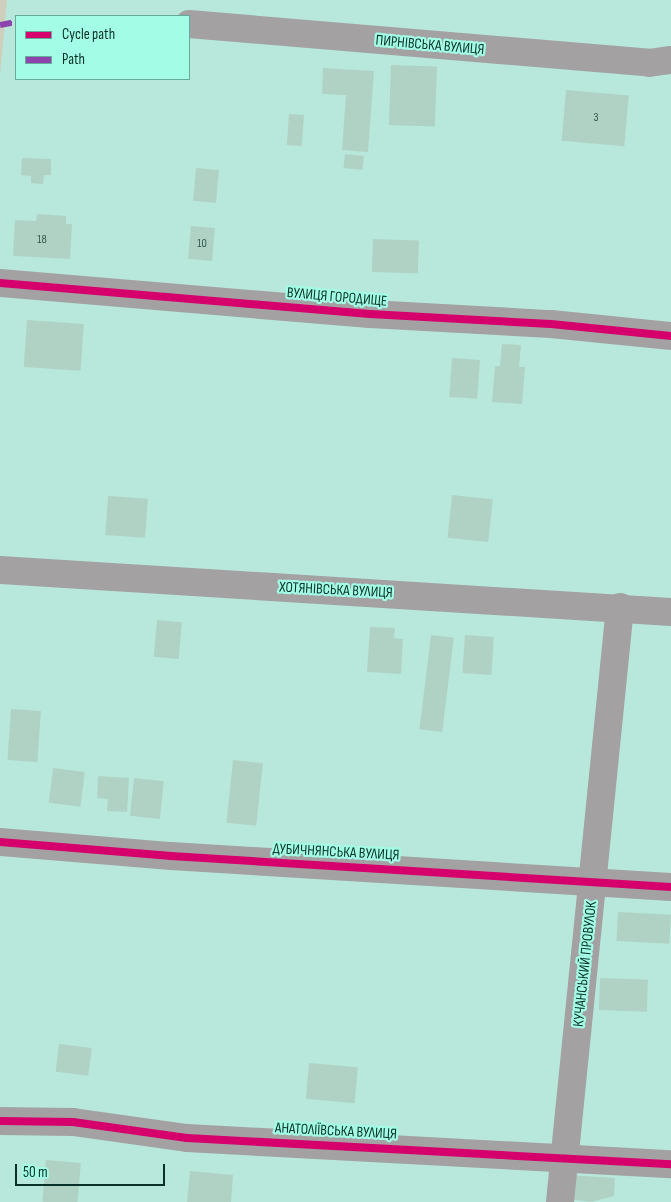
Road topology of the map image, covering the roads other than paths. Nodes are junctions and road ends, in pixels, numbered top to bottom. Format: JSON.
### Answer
{"nodes":[{"id":1,"x":190,"y":24,"type":"edge"},
{"id":2,"x":671,"y":60,"type":"edge"},
{"id":3,"x":0,"y":283,"type":"edge"},
{"id":4,"x":671,"y":336,"type":"edge"},
{"id":5,"x":0,"y":570,"type":"edge"},
{"id":6,"x":620,"y":607,"type":"junction"},
{"id":7,"x":671,"y":612,"type":"edge"},
{"id":8,"x":0,"y":842,"type":"edge"},
{"id":9,"x":594,"y":880,"type":"junction"},
{"id":10,"x":671,"y":886,"type":"edge"},
{"id":11,"x":0,"y":1121,"type":"edge"},
{"id":12,"x":565,"y":1156,"type":"junction"},
{"id":13,"x":671,"y":1164,"type":"edge"},
{"id":14,"x":560,"y":1202,"type":"edge"}],
"edges":[{"from":1,"to":2,"type":"street","name":"ПИРНІВСЬКА ВУЛИЦЯ"},
{"from":3,"to":4,"type":"street","name":"ВУЛИЦЯ ГОРОДИЩЕ"},
{"from":5,"to":6,"type":"street","name":"ХОТЯНІВСЬКА ВУЛИЦЯ"},
{"from":6,"to":7,"type":"street","name":"ХОТЯНІВСЬКА ВУЛИЦЯ"},
{"from":6,"to":9,"type":"street","name":"КУЧАНСЬКИЙ ПРОВУЛОК"},
{"from":8,"to":9,"type":"street","name":"ДУБИЧНЯНСЬКА ВУЛИЦЯ"},
{"from":9,"to":10,"type":"street","name":"ДУБИЧНЯНСЬКА ВУЛИЦЯ"},
{"from":9,"to":12,"type":"street","name":"КУЧАНСЬКИЙ ПРОВУЛОК"},
{"from":11,"to":12,"type":"street","name":"АНАТОЛІЇВСЬКА ВУЛИЦЯ"},
{"from":12,"to":13,"type":"street","name":"АНАТОЛІЇВСЬКА ВУЛИЦЯ"},
{"from":12,"to":14,"type":"street","name":"КУЧАНСЬКИЙ ПРОВУЛОК"}]}
